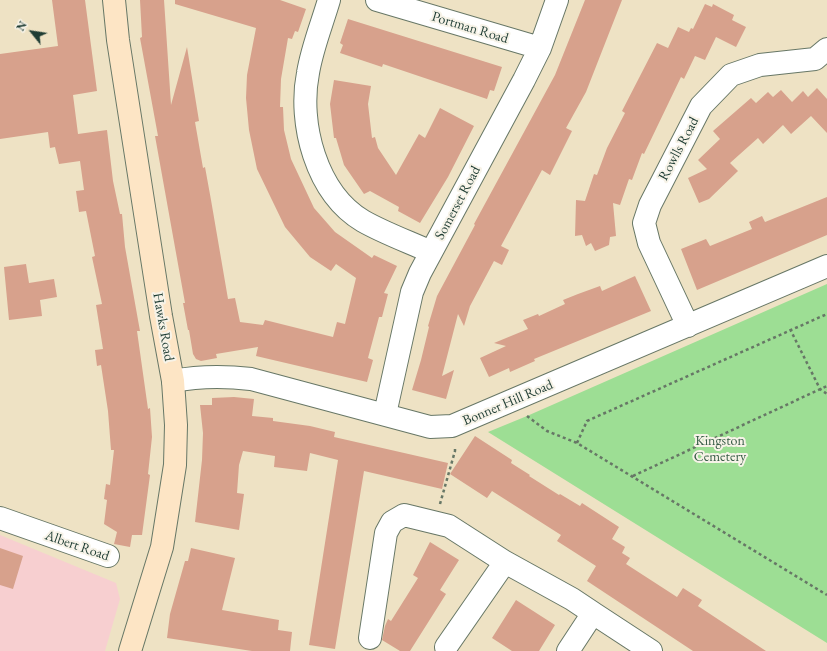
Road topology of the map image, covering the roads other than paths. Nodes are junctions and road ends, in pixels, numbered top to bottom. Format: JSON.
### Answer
{"nodes":[{"id":1,"x":114,"y":0,"type":"edge"},
{"id":2,"x":329,"y":0,"type":"edge"},
{"id":3,"x":377,"y":0,"type":"edge"},
{"id":4,"x":557,"y":0,"type":"edge"},
{"id":5,"x":540,"y":48,"type":"junction"},
{"id":6,"x":827,"y":49,"type":"edge"},
{"id":7,"x":431,"y":252,"type":"junction"},
{"id":8,"x":827,"y":266,"type":"edge"},
{"id":9,"x":688,"y":326,"type":"junction"},
{"id":10,"x":173,"y":381,"type":"junction"},
{"id":11,"x":385,"y":414,"type":"junction"},
{"id":12,"x":0,"y":518,"type":"edge"},
{"id":13,"x":108,"y":556,"type":"dead end"},
{"id":14,"x":505,"y":562,"type":"junction"},
{"id":15,"x":592,"y":613,"type":"junction"},
{"id":16,"x":370,"y":638,"type":"dead end"},
{"id":17,"x":446,"y":647,"type":"dead end"},
{"id":18,"x":130,"y":651,"type":"edge"},
{"id":19,"x":568,"y":651,"type":"edge"},
{"id":20,"x":651,"y":651,"type":"edge"}],
"edges":[{"from":1,"to":10,"type":"street","name":"Hawks Road"},
{"from":2,"to":7,"type":"street"},
{"from":3,"to":5,"type":"street","name":"Portman Road"},
{"from":4,"to":5,"type":"street","name":"Somerset Road"},
{"from":5,"to":7,"type":"street","name":"Somerset Road"},
{"from":6,"to":9,"type":"street","name":"Rowlls Road"},
{"from":7,"to":11,"type":"street","name":"Somerset Road"},
{"from":8,"to":9,"type":"street","name":"Bonner Hill Road"},
{"from":9,"to":11,"type":"street","name":"Bonner Hill Road"},
{"from":10,"to":11,"type":"street","name":"Bonner Hill Road"},
{"from":10,"to":18,"type":"street","name":"Hawks Road"},
{"from":12,"to":13,"type":"street","name":"Albert Road"},
{"from":14,"to":15,"type":"street"},
{"from":14,"to":16,"type":"street"},
{"from":14,"to":17,"type":"street"},
{"from":15,"to":19,"type":"street"},
{"from":15,"to":20,"type":"street"}]}
